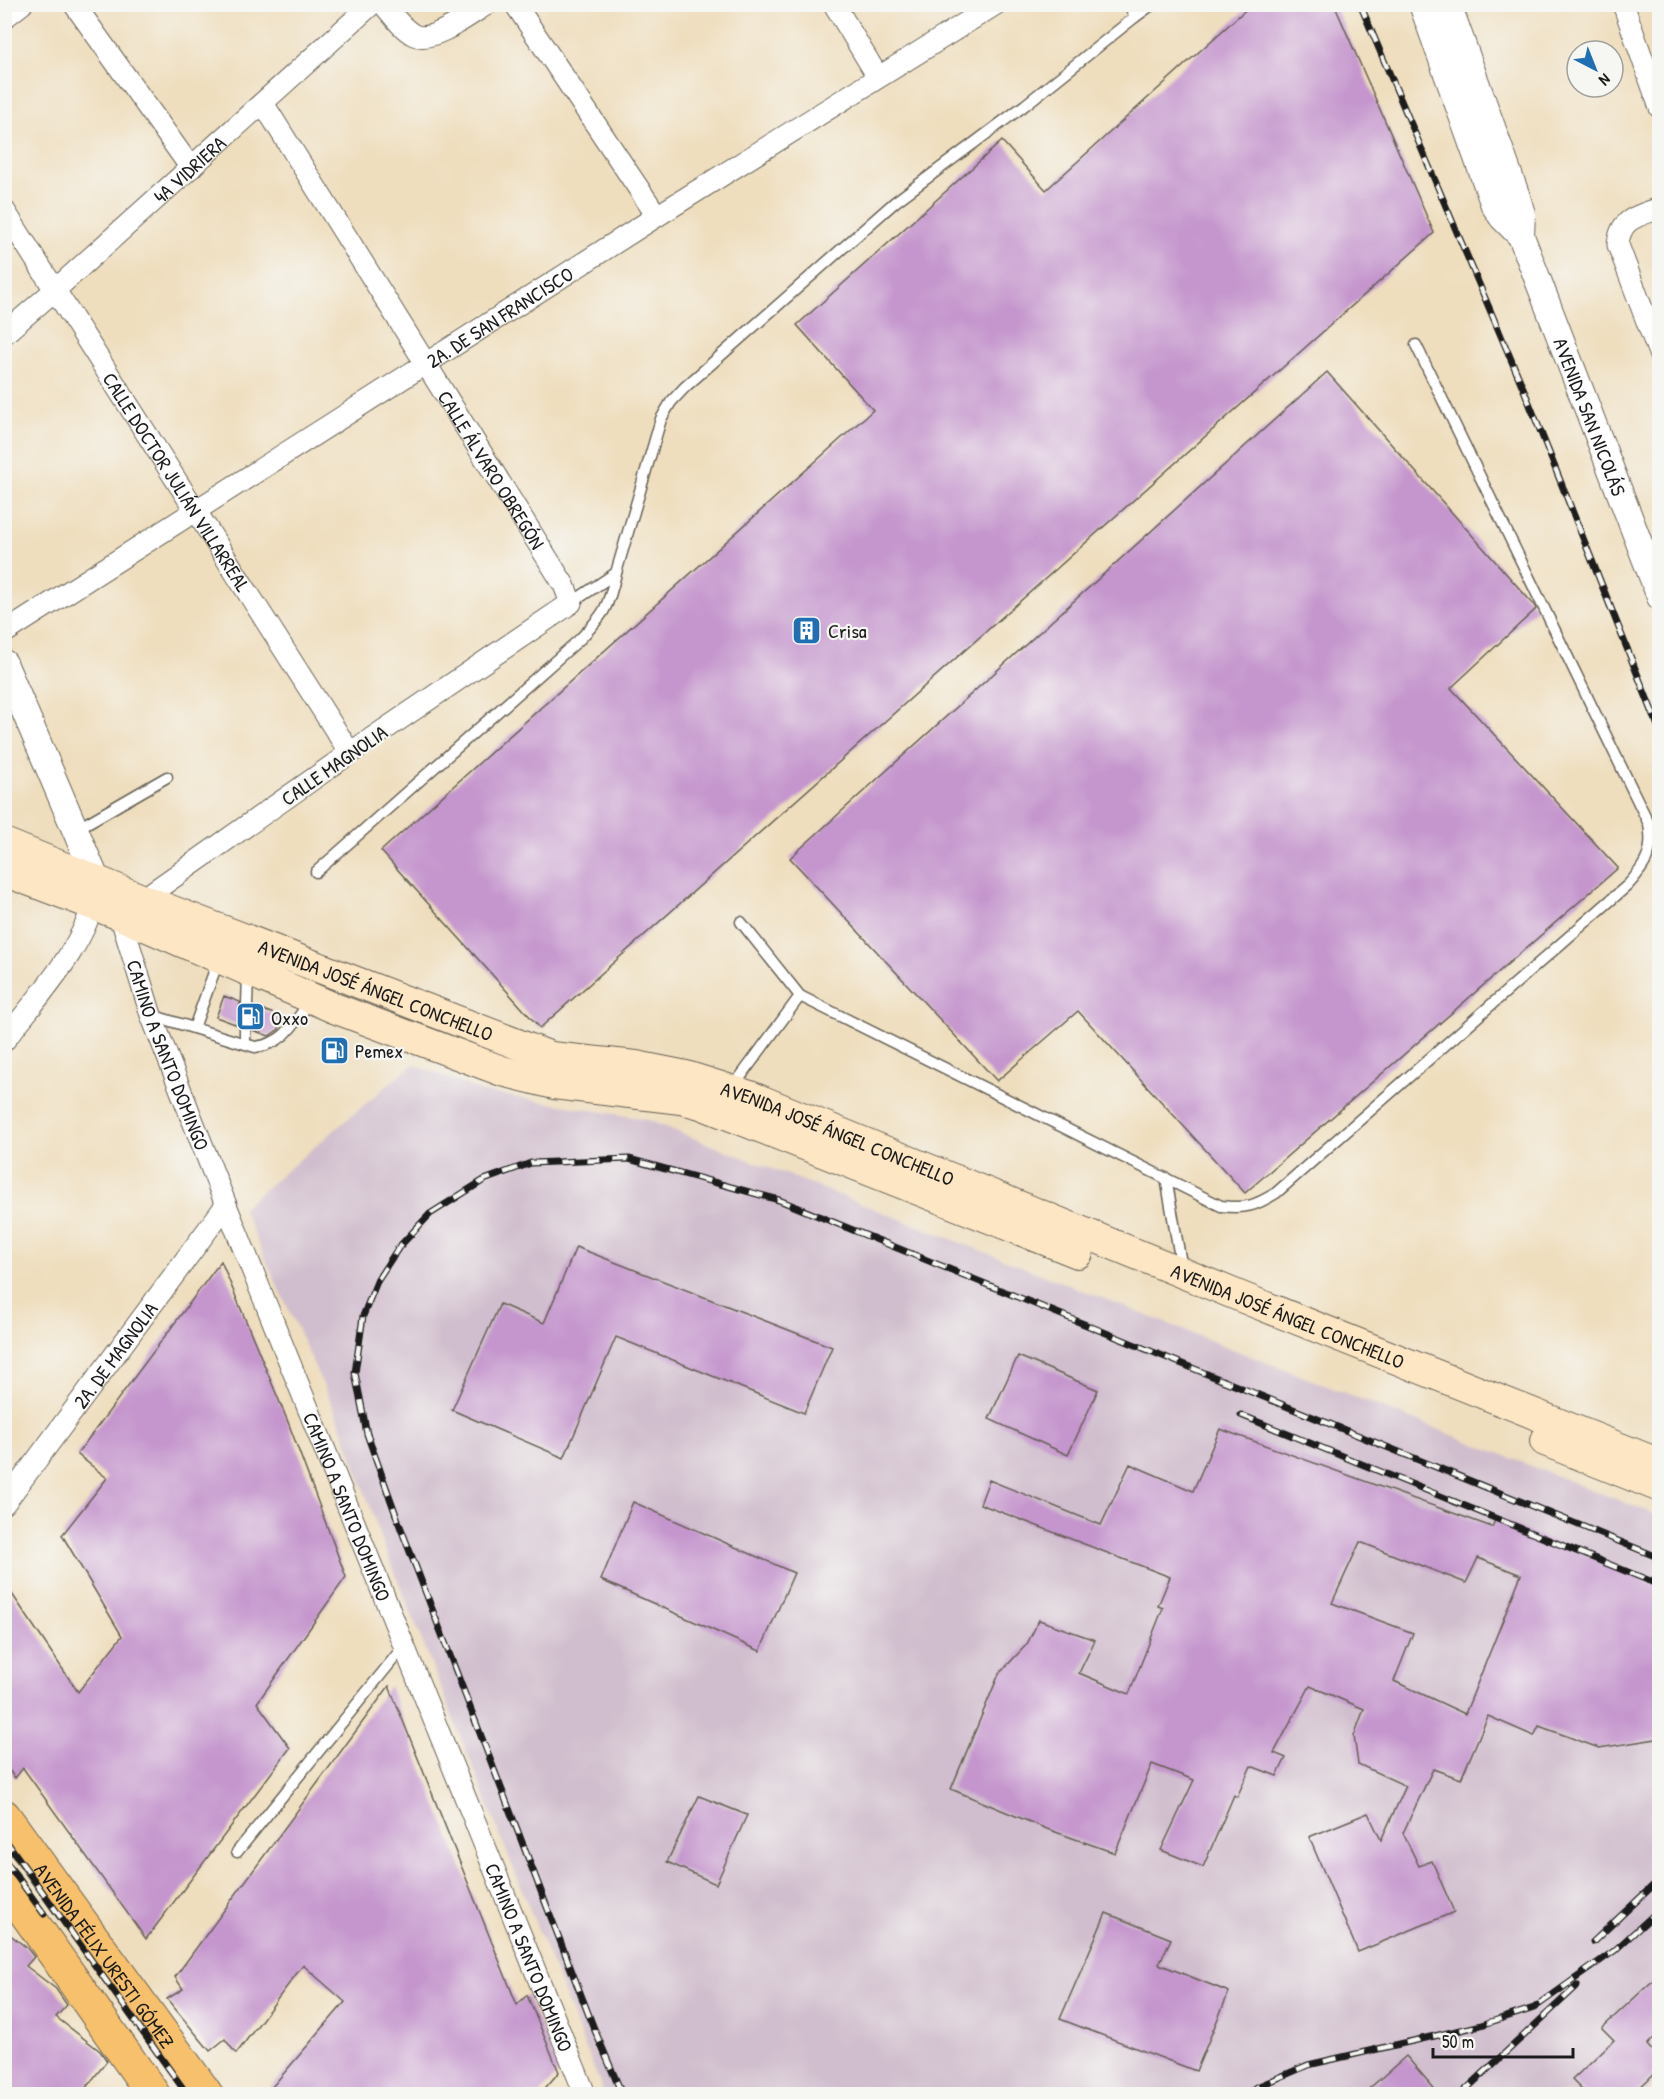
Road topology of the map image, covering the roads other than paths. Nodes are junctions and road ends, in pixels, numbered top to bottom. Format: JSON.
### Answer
{"nodes":[{"id":1,"x":22,"y":4,"type":"edge"},
{"id":2,"x":74,"y":4,"type":"edge"},
{"id":3,"x":372,"y":4,"type":"edge"},
{"id":4,"x":383,"y":4,"type":"edge"},
{"id":5,"x":487,"y":4,"type":"edge"},
{"id":6,"x":515,"y":4,"type":"edge"},
{"id":7,"x":834,"y":4,"type":"edge"},
{"id":8,"x":996,"y":4,"type":"edge"},
{"id":9,"x":1129,"y":4,"type":"edge"},
{"id":10,"x":1153,"y":4,"type":"edge"},
{"id":11,"x":1623,"y":4,"type":"edge"},
{"id":12,"x":1437,"y":9,"type":"edge"},
{"id":13,"x":1135,"y":17,"type":"junction"},
{"id":14,"x":4,"y":18,"type":"edge"},
{"id":15,"x":878,"y":77,"type":"junction"},
{"id":16,"x":263,"y":103,"type":"junction"},
{"id":17,"x":1659,"y":108,"type":"edge"},
{"id":18,"x":191,"y":168,"type":"junction"},
{"id":19,"x":1659,"y":208,"type":"edge"},
{"id":20,"x":4,"y":210,"type":"edge"},
{"id":21,"x":657,"y":216,"type":"junction"},
{"id":22,"x":56,"y":290,"type":"junction"},
{"id":23,"x":4,"y":334,"type":"edge"},
{"id":24,"x":1657,"y":342,"type":"edge"},
{"id":25,"x":1416,"y":345,"type":"dead end"},
{"id":26,"x":425,"y":363,"type":"junction"},
{"id":27,"x":195,"y":510,"type":"junction"},
{"id":28,"x":616,"y":573,"type":"junction"},
{"id":29,"x":1659,"y":597,"type":"edge"},
{"id":30,"x":571,"y":603,"type":"junction"},
{"id":31,"x":4,"y":633,"type":"edge"},
{"id":32,"x":4,"y":663,"type":"edge"},
{"id":33,"x":350,"y":753,"type":"junction"},
{"id":34,"x":167,"y":777,"type":"dead end"},
{"id":35,"x":75,"y":830,"type":"junction"},
{"id":36,"x":4,"y":843,"type":"edge"},
{"id":37,"x":4,"y":870,"type":"edge"},
{"id":38,"x":316,"y":872,"type":"dead end"},
{"id":39,"x":114,"y":900,"type":"junction"},
{"id":40,"x":741,"y":922,"type":"dead end"},
{"id":41,"x":219,"y":958,"type":"junction"},
{"id":42,"x":248,"y":970,"type":"junction"},
{"id":43,"x":800,"y":996,"type":"junction"},
{"id":44,"x":312,"y":998,"type":"junction"},
{"id":45,"x":247,"y":1005,"type":"dead end"},
{"id":46,"x":152,"y":1015,"type":"junction"},
{"id":47,"x":245,"y":1027,"type":"dead end"},
{"id":48,"x":194,"y":1028,"type":"junction"},
{"id":49,"x":4,"y":1041,"type":"edge"},
{"id":50,"x":245,"y":1043,"type":"junction"},
{"id":51,"x":732,"y":1089,"type":"junction"},
{"id":52,"x":1166,"y":1178,"type":"junction"},
{"id":53,"x":226,"y":1205,"type":"junction"},
{"id":54,"x":1182,"y":1273,"type":"junction"},
{"id":55,"x":1659,"y":1464,"type":"edge"},
{"id":56,"x":1659,"y":1487,"type":"edge"},
{"id":57,"x":4,"y":1504,"type":"edge"},
{"id":58,"x":404,"y":1646,"type":"junction"},
{"id":59,"x":4,"y":1816,"type":"edge"},
{"id":60,"x":237,"y":1852,"type":"dead end"},
{"id":61,"x":4,"y":1882,"type":"edge"},
{"id":62,"x":153,"y":2094,"type":"edge"},
{"id":63,"x":206,"y":2094,"type":"edge"},
{"id":64,"x":585,"y":2094,"type":"edge"}],
"edges":[{"from":1,"to":14,"type":"street"},
{"from":2,"to":18,"type":"street"},
{"from":3,"to":16,"type":"street","name":"4A VIDRIERA"},
{"from":4,"to":5,"type":"street"},
{"from":6,"to":21,"type":"street"},
{"from":7,"to":15,"type":"street"},
{"from":8,"to":15,"type":"street","name":"2A. DE SAN FRANCISCO"},
{"from":9,"to":13,"type":"lane"},
{"from":10,"to":13,"type":"lane"},
{"from":11,"to":17,"type":"street"},
{"from":12,"to":29,"type":"street","name":"AVENIDA SAN NICOLÁS"},
{"from":13,"to":28,"type":"lane"},
{"from":15,"to":21,"type":"street","name":"2A. DE SAN FRANCISCO"},
{"from":16,"to":18,"type":"street","name":"4A VIDRIERA"},
{"from":16,"to":26,"type":"street","name":"CALLE ÁLVARO OBREGÓN"},
{"from":18,"to":22,"type":"street","name":"4A VIDRIERA"},
{"from":19,"to":24,"type":"street"},
{"from":20,"to":22,"type":"street","name":"CALLE DOCTOR JULIÁN VILLARREAL"},
{"from":21,"to":26,"type":"street","name":"2A. DE SAN FRANCISCO"},
{"from":22,"to":23,"type":"street","name":"4A VIDRIERA"},
{"from":22,"to":27,"type":"street","name":"CALLE DOCTOR JULIÁN VILLARREAL"},
{"from":25,"to":52,"type":"lane"},
{"from":26,"to":27,"type":"street","name":"2A. DE SAN FRANCISCO"},
{"from":26,"to":30,"type":"street","name":"CALLE ÁLVARO OBREGÓN"},
{"from":27,"to":31,"type":"street","name":"2A. DE SAN FRANCISCO"},
{"from":27,"to":33,"type":"street","name":"CALLE DOCTOR JULIÁN VILLARREAL"},
{"from":28,"to":30,"type":"lane"},
{"from":28,"to":38,"type":"lane"},
{"from":30,"to":33,"type":"street","name":"CALLE MAGNOLIA"},
{"from":32,"to":35,"type":"street"},
{"from":33,"to":39,"type":"street","name":"CALLE MAGNOLIA"},
{"from":34,"to":35,"type":"lane"},
{"from":35,"to":39,"type":"street"},
{"from":36,"to":39,"type":"main road","name":"AVENIDA JOSÉ ÁNGEL CONCHELLO"},
{"from":37,"to":39,"type":"main road","name":"AVENIDA JOSÉ ÁNGEL CONCHELLO"},
{"from":39,"to":41,"type":"main road","name":"AVENIDA JOSÉ ÁNGEL CONCHELLO"},
{"from":39,"to":46,"type":"street","name":"CAMINO A SANTO DOMINGO"},
{"from":39,"to":49,"type":"street"},
{"from":39,"to":51,"type":"main road","name":"AVENIDA JOSÉ ÁNGEL CONCHELLO"},
{"from":40,"to":43,"type":"lane"},
{"from":41,"to":42,"type":"main road","name":"AVENIDA JOSÉ ÁNGEL CONCHELLO"},
{"from":41,"to":48,"type":"lane"},
{"from":42,"to":44,"type":"main road","name":"AVENIDA JOSÉ ÁNGEL CONCHELLO"},
{"from":42,"to":45,"type":"lane"},
{"from":43,"to":51,"type":"lane"},
{"from":43,"to":52,"type":"lane"},
{"from":44,"to":50,"type":"lane"},
{"from":44,"to":56,"type":"main road","name":"AVENIDA JOSÉ ÁNGEL CONCHELLO"},
{"from":46,"to":48,"type":"lane"},
{"from":46,"to":53,"type":"street","name":"CAMINO A SANTO DOMINGO"},
{"from":47,"to":50,"type":"lane"},
{"from":48,"to":50,"type":"lane"},
{"from":51,"to":54,"type":"main road","name":"AVENIDA JOSÉ ÁNGEL CONCHELLO"},
{"from":52,"to":54,"type":"lane"},
{"from":53,"to":57,"type":"street","name":"2A. DE MAGNOLIA"},
{"from":53,"to":58,"type":"street","name":"CAMINO A SANTO DOMINGO"},
{"from":54,"to":55,"type":"main road","name":"AVENIDA JOSÉ ÁNGEL CONCHELLO"},
{"from":58,"to":60,"type":"lane"},
{"from":58,"to":64,"type":"street","name":"CAMINO A SANTO DOMINGO"},
{"from":59,"to":63,"type":"main road","name":"AVENIDA FÉLIX URESTI GÓMEZ"},
{"from":61,"to":62,"type":"main road","name":"AVENIDA FÉLIX URESTI GÓMEZ"}]}
